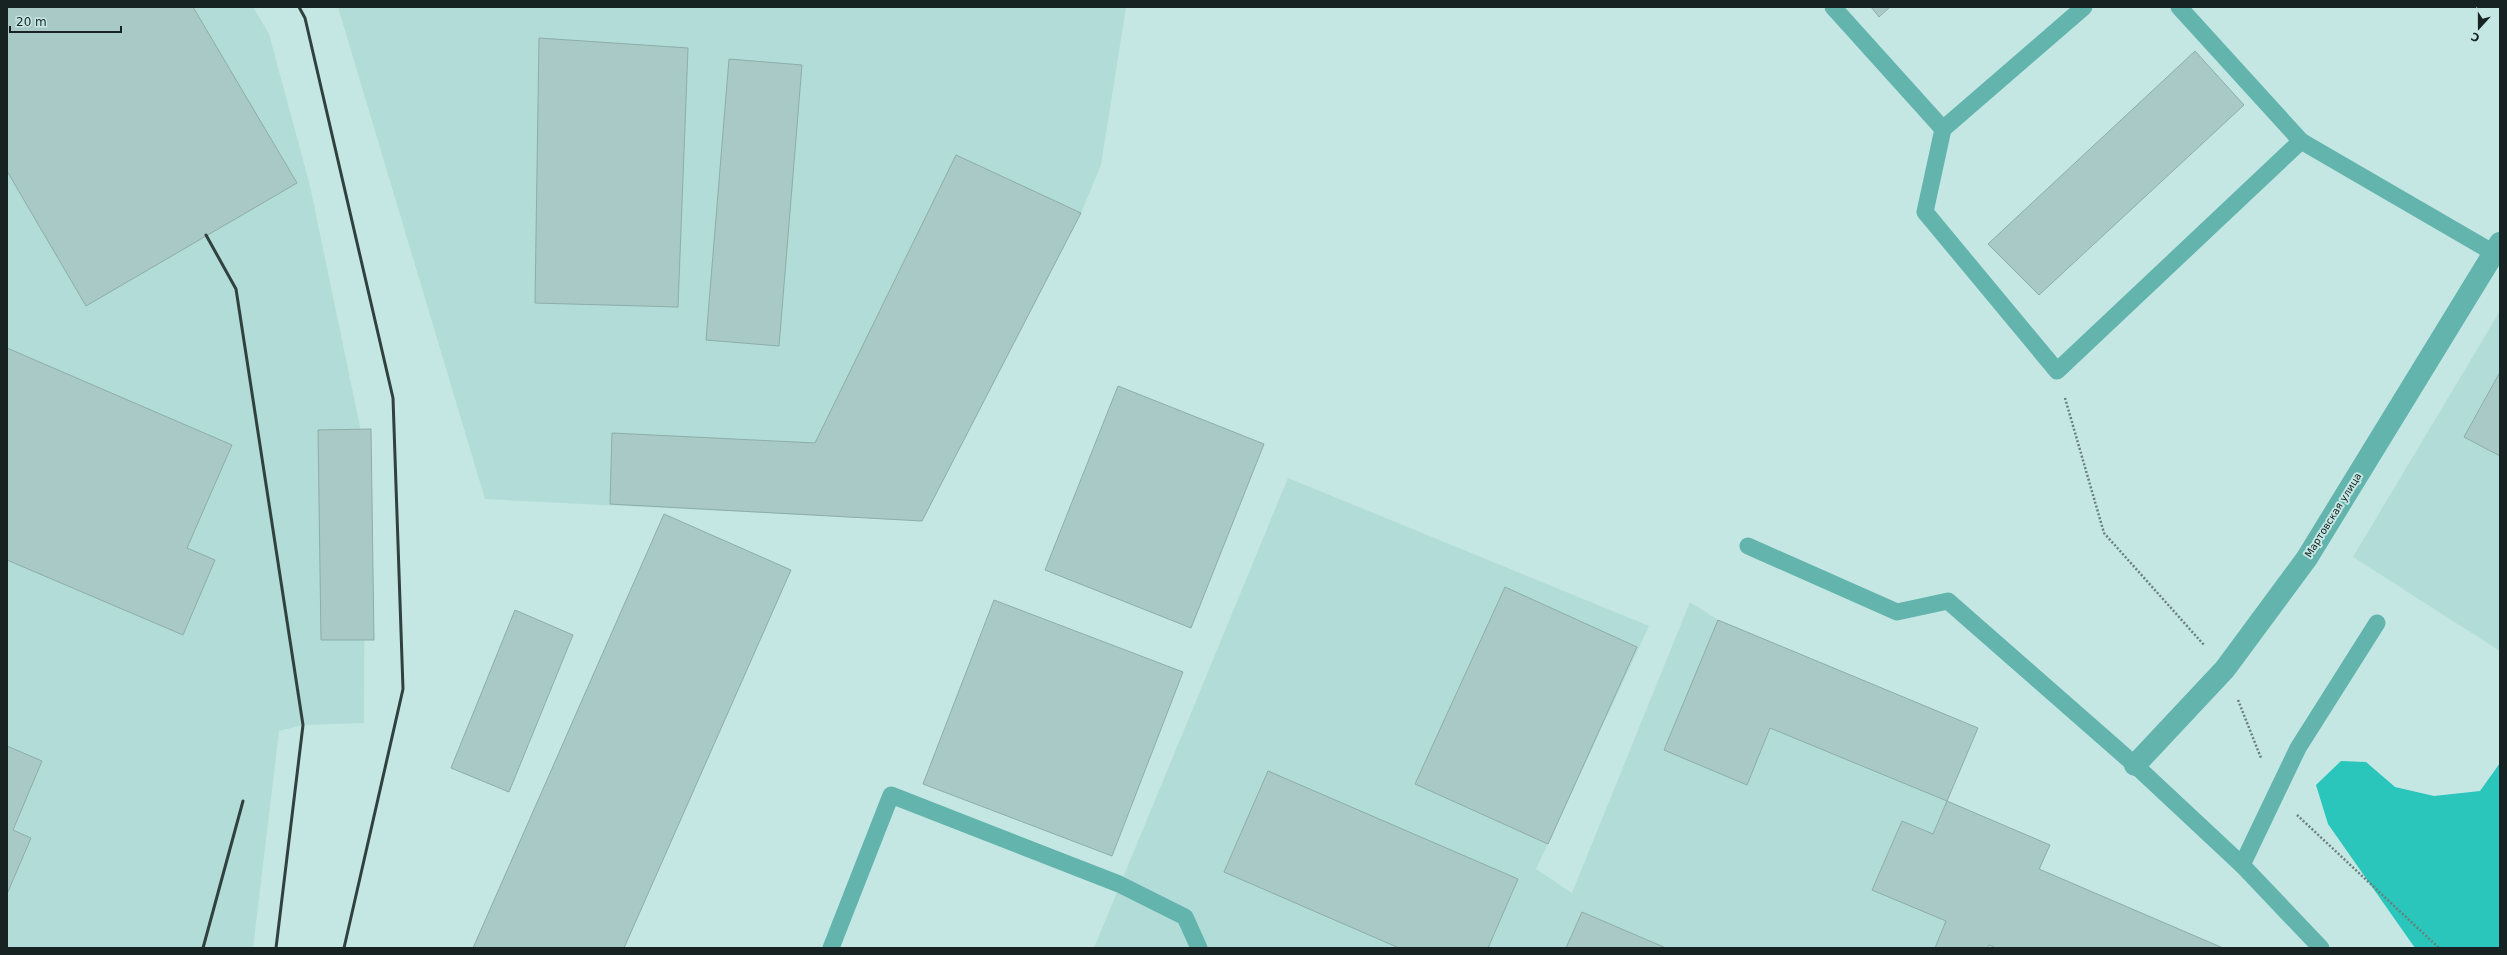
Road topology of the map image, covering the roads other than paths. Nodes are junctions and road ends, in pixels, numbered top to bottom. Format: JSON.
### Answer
{"nodes":[{"id":1,"x":1833,"y":7,"type":"edge"},
{"id":2,"x":2084,"y":7,"type":"edge"},
{"id":3,"x":2179,"y":7,"type":"edge"},
{"id":4,"x":1943,"y":129,"type":"junction"},
{"id":5,"x":2301,"y":141,"type":"junction"},
{"id":6,"x":2497,"y":248,"type":"edge"},
{"id":7,"x":1748,"y":546,"type":"dead end"},
{"id":8,"x":2377,"y":623,"type":"dead end"},
{"id":9,"x":2135,"y":765,"type":"junction"},
{"id":10,"x":2242,"y":865,"type":"junction"},
{"id":11,"x":831,"y":948,"type":"edge"},
{"id":12,"x":1199,"y":948,"type":"edge"},
{"id":13,"x":2321,"y":948,"type":"edge"}],
"edges":[{"from":1,"to":4,"type":"lane"},
{"from":2,"to":4,"type":"lane"},
{"from":3,"to":5,"type":"lane"},
{"from":4,"to":5,"type":"lane"},
{"from":5,"to":6,"type":"lane"},
{"from":6,"to":9,"type":"street","name":"Мартовская улица"},
{"from":7,"to":9,"type":"lane"},
{"from":8,"to":10,"type":"lane"},
{"from":9,"to":10,"type":"lane"},
{"from":10,"to":13,"type":"lane"},
{"from":11,"to":12,"type":"lane"}]}
